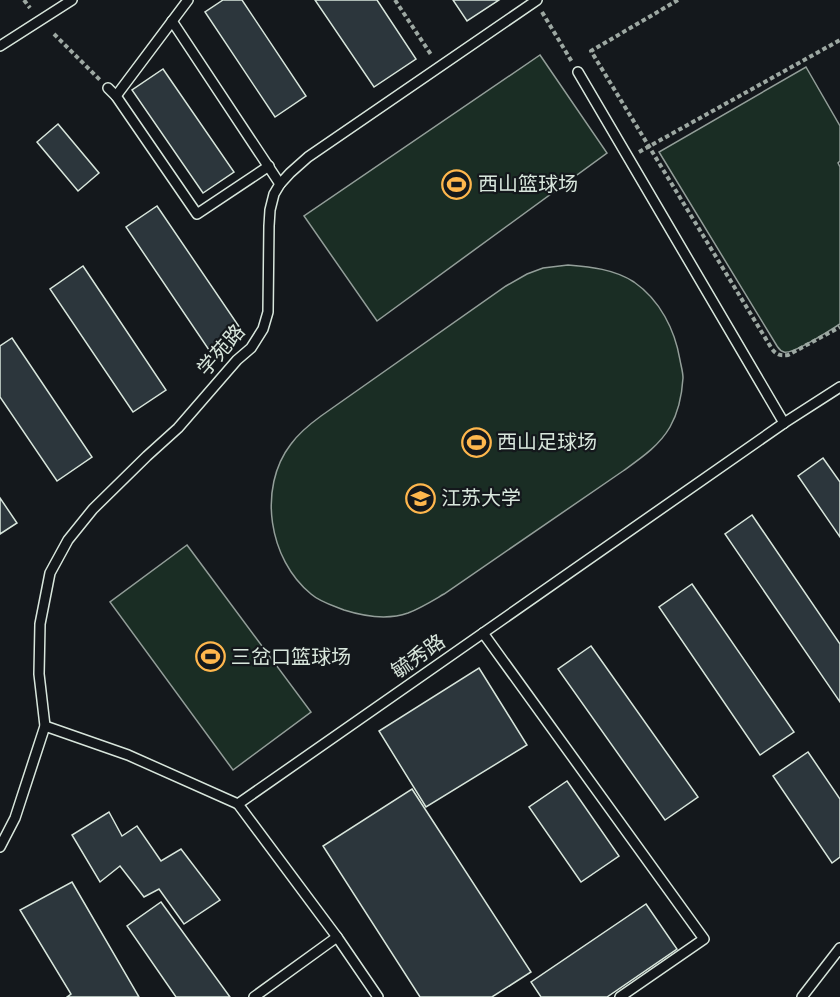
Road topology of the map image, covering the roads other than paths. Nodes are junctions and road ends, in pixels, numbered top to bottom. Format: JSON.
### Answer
{"nodes":[{"id":1,"x":72,"y":0,"type":"edge"},
{"id":2,"x":188,"y":0,"type":"edge"},
{"id":3,"x":537,"y":0,"type":"edge"},
{"id":4,"x":172,"y":21,"type":"junction"},
{"id":5,"x":0,"y":46,"type":"edge"},
{"id":6,"x":578,"y":72,"type":"road end"},
{"id":7,"x":108,"y":88,"type":"road end"},
{"id":8,"x":116,"y":96,"type":"junction"},
{"id":9,"x":269,"y":166,"type":"junction"},
{"id":10,"x":280,"y":184,"type":"junction"},
{"id":11,"x":840,"y":387,"type":"edge"},
{"id":12,"x":784,"y":423,"type":"junction"},
{"id":13,"x":483,"y":633,"type":"junction"},
{"id":14,"x":45,"y":726,"type":"junction"},
{"id":15,"x":238,"y":804,"type":"junction"},
{"id":16,"x":0,"y":847,"type":"edge"},
{"id":17,"x":337,"y":937,"type":"junction"},
{"id":18,"x":840,"y":948,"type":"edge"},
{"id":19,"x":254,"y":997,"type":"edge"},
{"id":20,"x":378,"y":997,"type":"edge"},
{"id":21,"x":620,"y":997,"type":"edge"},
{"id":22,"x":802,"y":997,"type":"edge"}],
"edges":[{"from":1,"to":5,"type":"lane"},
{"from":2,"to":4,"type":"lane"},
{"from":3,"to":10,"type":"lane","name":"学苑路"},
{"from":4,"to":8,"type":"lane"},
{"from":4,"to":9,"type":"lane"},
{"from":6,"to":12,"type":"lane"},
{"from":7,"to":8,"type":"lane"},
{"from":8,"to":9,"type":"lane"},
{"from":9,"to":10,"type":"lane"},
{"from":10,"to":14,"type":"lane","name":"学苑路"},
{"from":11,"to":12,"type":"lane","name":"毓秀路"},
{"from":12,"to":13,"type":"lane","name":"毓秀路"},
{"from":13,"to":15,"type":"lane","name":"毓秀路"},
{"from":13,"to":21,"type":"lane"},
{"from":14,"to":15,"type":"lane"},
{"from":14,"to":16,"type":"lane"},
{"from":15,"to":17,"type":"lane"},
{"from":17,"to":19,"type":"lane"},
{"from":17,"to":20,"type":"lane"},
{"from":18,"to":22,"type":"lane"}]}
